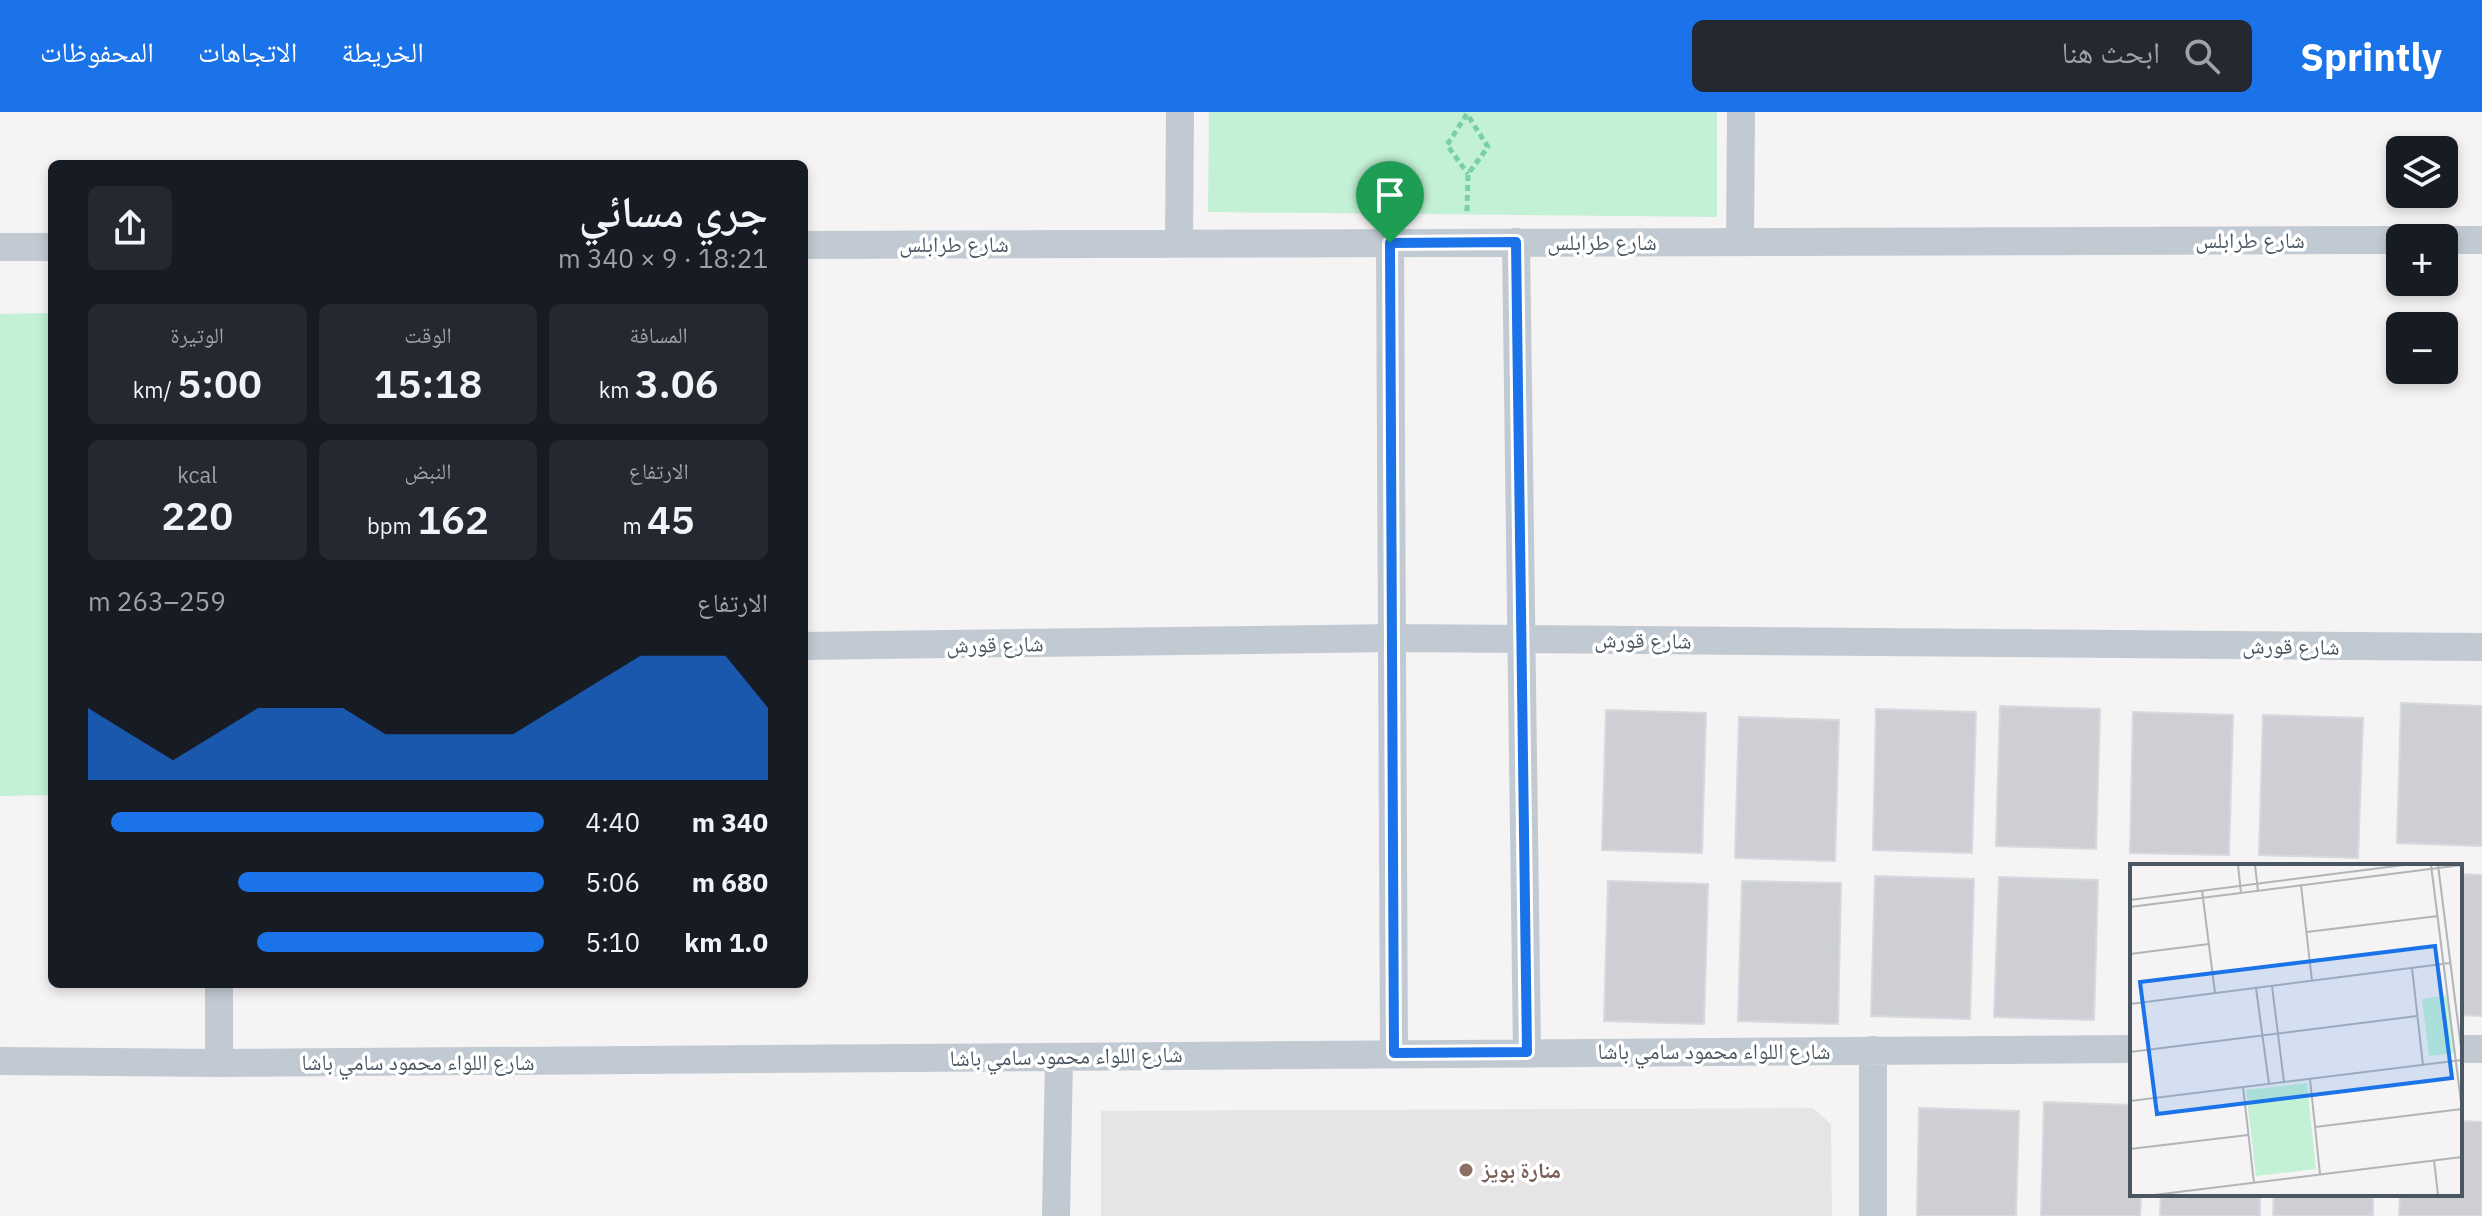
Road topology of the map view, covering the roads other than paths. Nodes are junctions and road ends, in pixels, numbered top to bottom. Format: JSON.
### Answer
{"nodes":[{"id":1,"x":1180,"y":112,"type":"edge"},
{"id":2,"x":1741,"y":112,"type":"edge"},
{"id":3,"x":2386,"y":240,"type":"edge"},
{"id":4,"x":2458,"y":240,"type":"edge"},
{"id":5,"x":2482,"y":240,"type":"edge"},
{"id":6,"x":1516,"y":242,"type":"junction"},
{"id":7,"x":1740,"y":242,"type":"junction"},
{"id":8,"x":1390,"y":243,"type":"junction"},
{"id":9,"x":1179,"y":244,"type":"junction"},
{"id":10,"x":808,"y":245,"type":"edge"},
{"id":11,"x":0,"y":247,"type":"edge"},
{"id":12,"x":48,"y":247,"type":"edge"},
{"id":13,"x":1394,"y":638,"type":"junction"},
{"id":14,"x":1523,"y":639,"type":"junction"},
{"id":15,"x":808,"y":646,"type":"edge"},
{"id":16,"x":2482,"y":647,"type":"edge"},
{"id":17,"x":219,"y":988,"type":"edge"},
{"id":18,"x":2130,"y":1049,"type":"edge"},
{"id":19,"x":1873,"y":1050,"type":"junction"},
{"id":20,"x":1527,"y":1052,"type":"junction"},
{"id":21,"x":1394,"y":1053,"type":"junction"},
{"id":22,"x":1059,"y":1057,"type":"junction"},
{"id":23,"x":0,"y":1061,"type":"edge"},
{"id":24,"x":219,"y":1063,"type":"junction"},
{"id":25,"x":1056,"y":1216,"type":"edge"},
{"id":26,"x":1873,"y":1216,"type":"edge"}],
"edges":[{"from":1,"to":9,"type":"street"},
{"from":2,"to":7,"type":"street"},
{"from":3,"to":7,"type":"street","name":"شارع طرابلس"},
{"from":4,"to":5,"type":"street"},
{"from":6,"to":7,"type":"street","name":"شارع طرابلس"},
{"from":6,"to":8,"type":"street","name":"شارع طرابلس"},
{"from":6,"to":14,"type":"street"},
{"from":8,"to":9,"type":"street","name":"شارع طرابلس"},
{"from":8,"to":13,"type":"street"},
{"from":9,"to":10,"type":"street","name":"شارع طرابلس"},
{"from":11,"to":12,"type":"street"},
{"from":13,"to":14,"type":"street","name":"شارع قورش"},
{"from":13,"to":15,"type":"street","name":"شارع قورش"},
{"from":13,"to":21,"type":"street"},
{"from":14,"to":16,"type":"street","name":"شارع قورش"},
{"from":14,"to":20,"type":"street"},
{"from":17,"to":24,"type":"street"},
{"from":18,"to":19,"type":"street","name":"شارع اللواء محمود سامي باشا"},
{"from":19,"to":20,"type":"street","name":"شارع اللواء محمود سامي باشا"},
{"from":19,"to":26,"type":"street"},
{"from":20,"to":21,"type":"street","name":"شارع اللواء محمود سامي باشا"},
{"from":21,"to":22,"type":"street","name":"شارع اللواء محمود سامي باشا"},
{"from":22,"to":24,"type":"street","name":"شارع اللواء محمود سامي باشا"},
{"from":22,"to":25,"type":"street"},
{"from":23,"to":24,"type":"street","name":"شارع اللواء محمود سامي باشا"}]}
